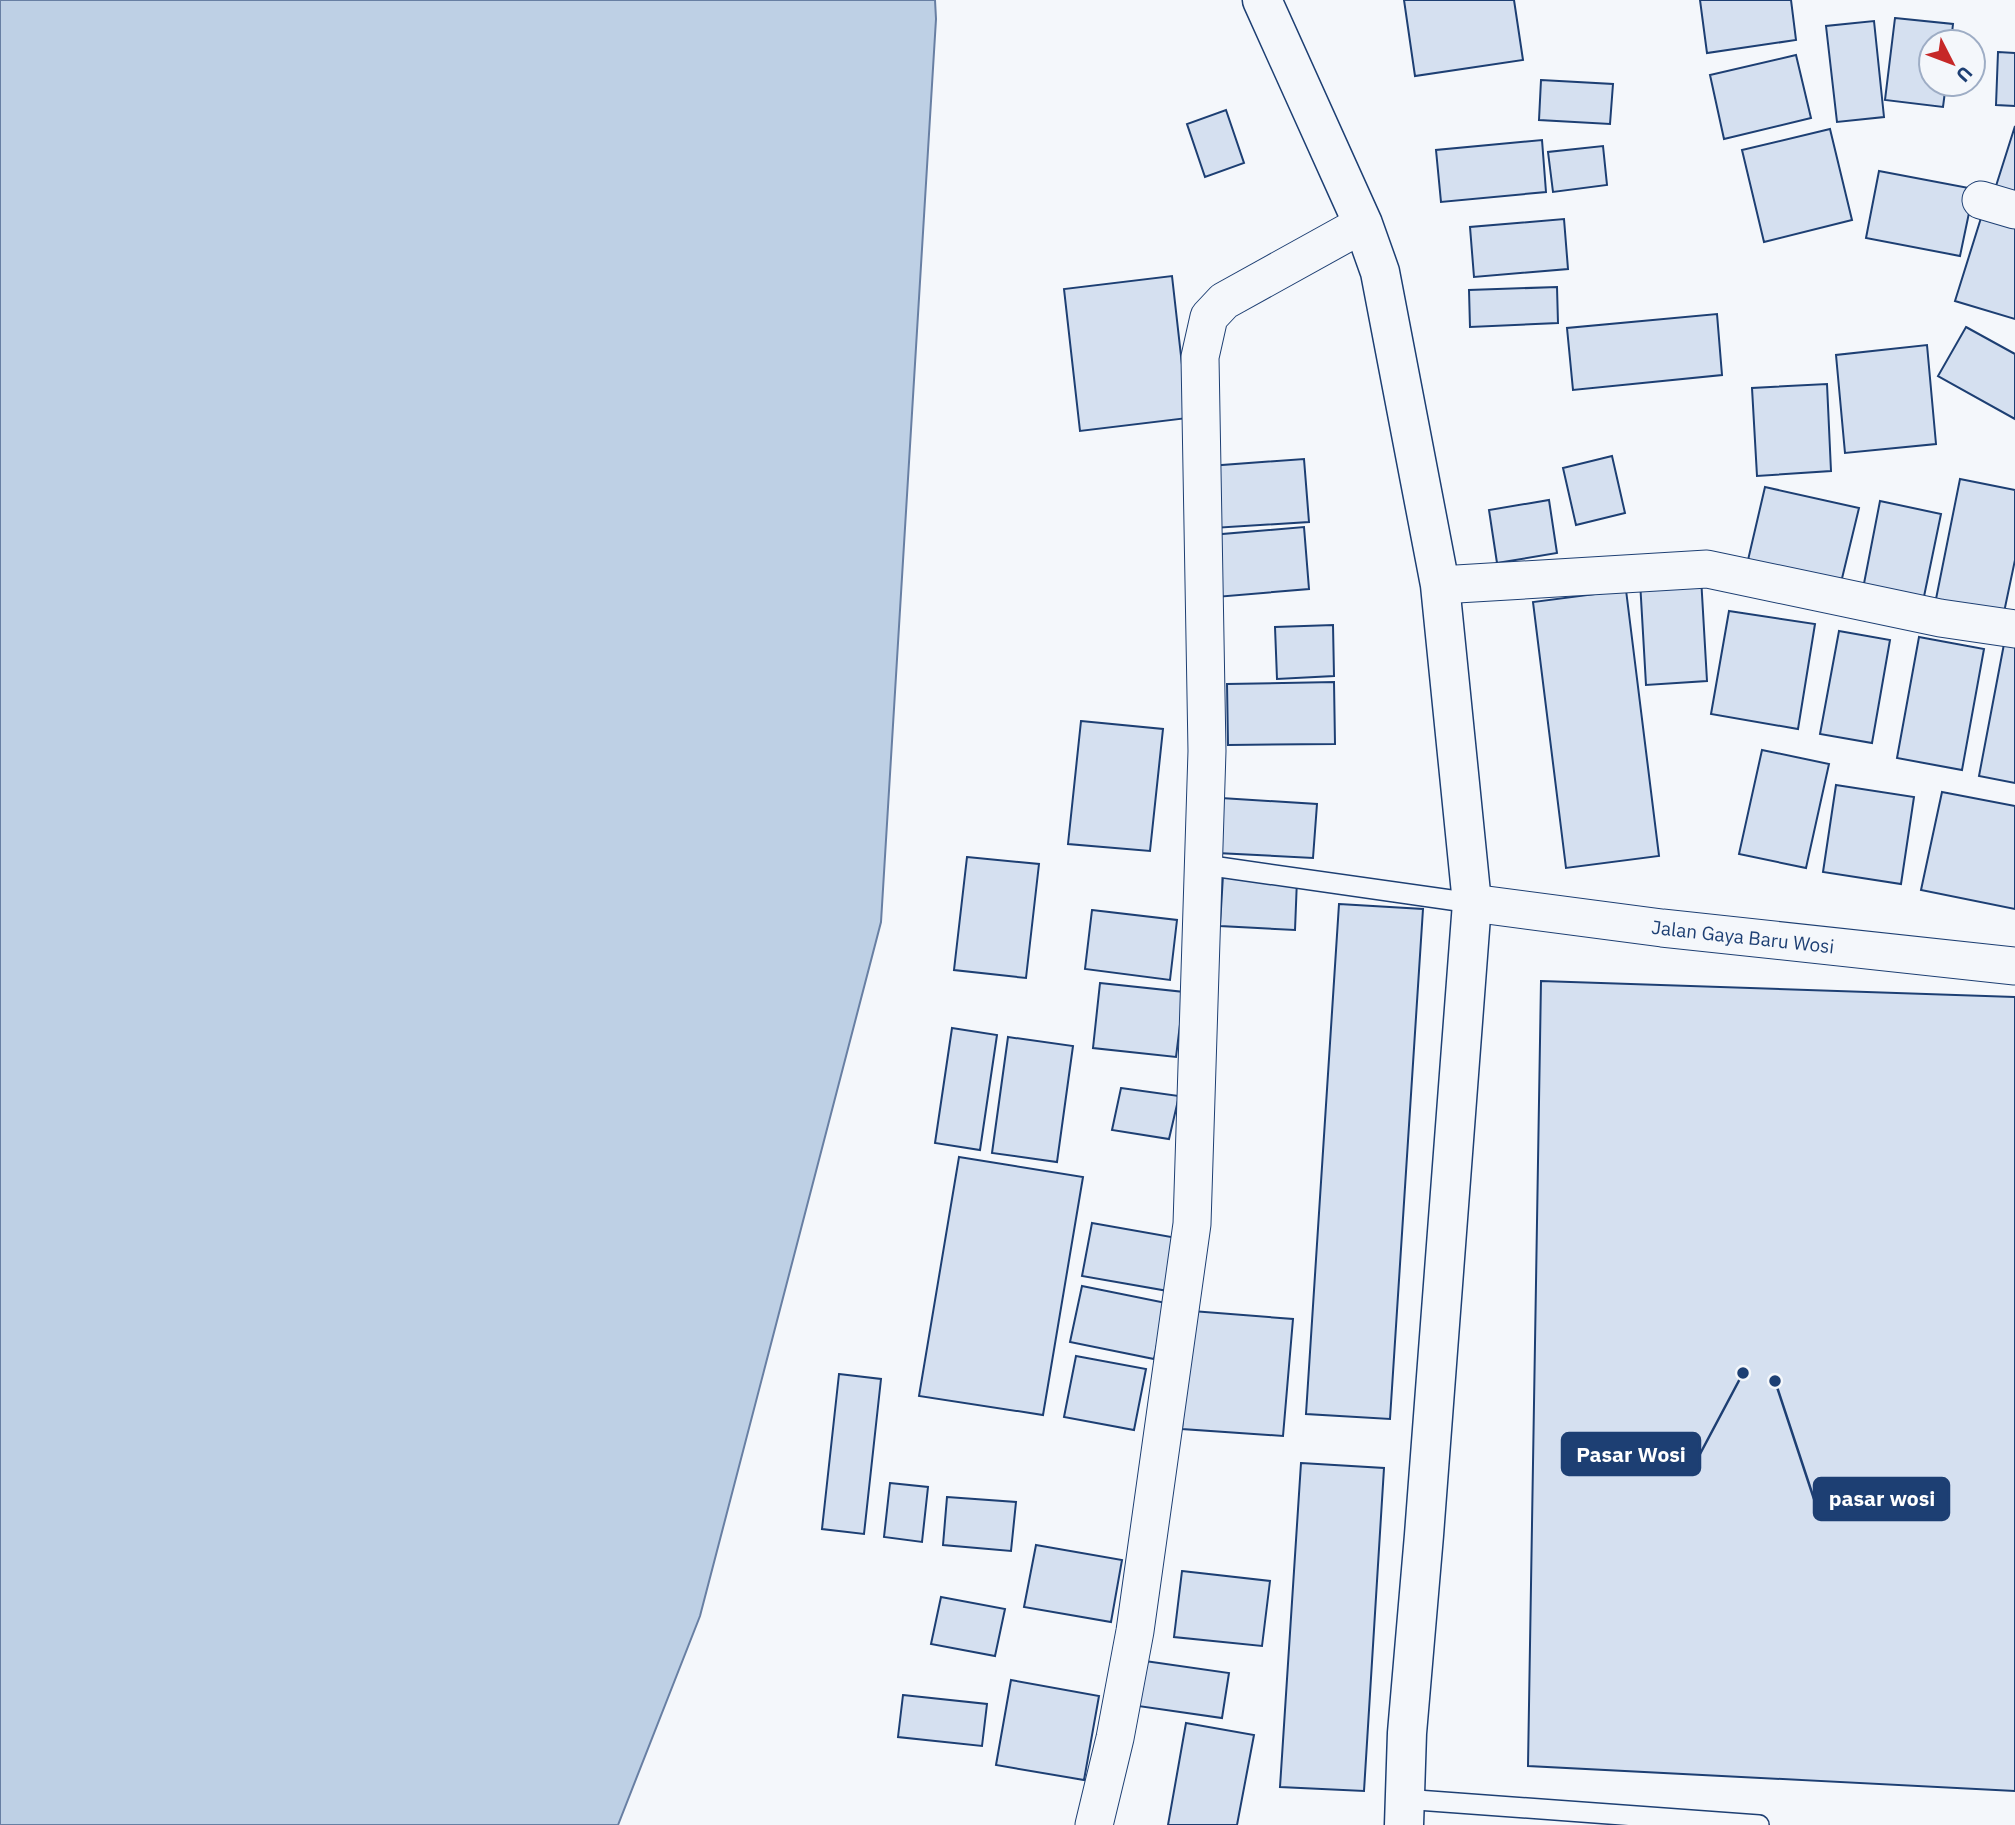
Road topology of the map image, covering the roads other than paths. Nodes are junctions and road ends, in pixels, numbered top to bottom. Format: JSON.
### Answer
{"nodes":[{"id":1,"x":1262,"y":0,"type":"edge"},
{"id":2,"x":1363,"y":224,"type":"junction"},
{"id":3,"x":1440,"y":585,"type":"junction"},
{"id":4,"x":2015,"y":629,"type":"edge"},
{"id":5,"x":1205,"y":865,"type":"junction"},
{"id":6,"x":1472,"y":903,"type":"junction"},
{"id":7,"x":2015,"y":966,"type":"edge"},
{"id":8,"x":1403,"y":1812,"type":"edge"},
{"id":9,"x":1094,"y":1825,"type":"edge"},
{"id":10,"x":1759,"y":1825,"type":"edge"}],
"edges":[{"from":1,"to":2,"type":"street"},
{"from":2,"to":3,"type":"street"},
{"from":2,"to":5,"type":"street"},
{"from":3,"to":4,"type":"street"},
{"from":3,"to":6,"type":"street"},
{"from":5,"to":6,"type":"lane"},
{"from":5,"to":9,"type":"street"},
{"from":6,"to":7,"type":"street","name":"Jalan Gaya Baru Wosi"},
{"from":6,"to":8,"type":"street"},
{"from":8,"to":10,"type":"lane"}]}
